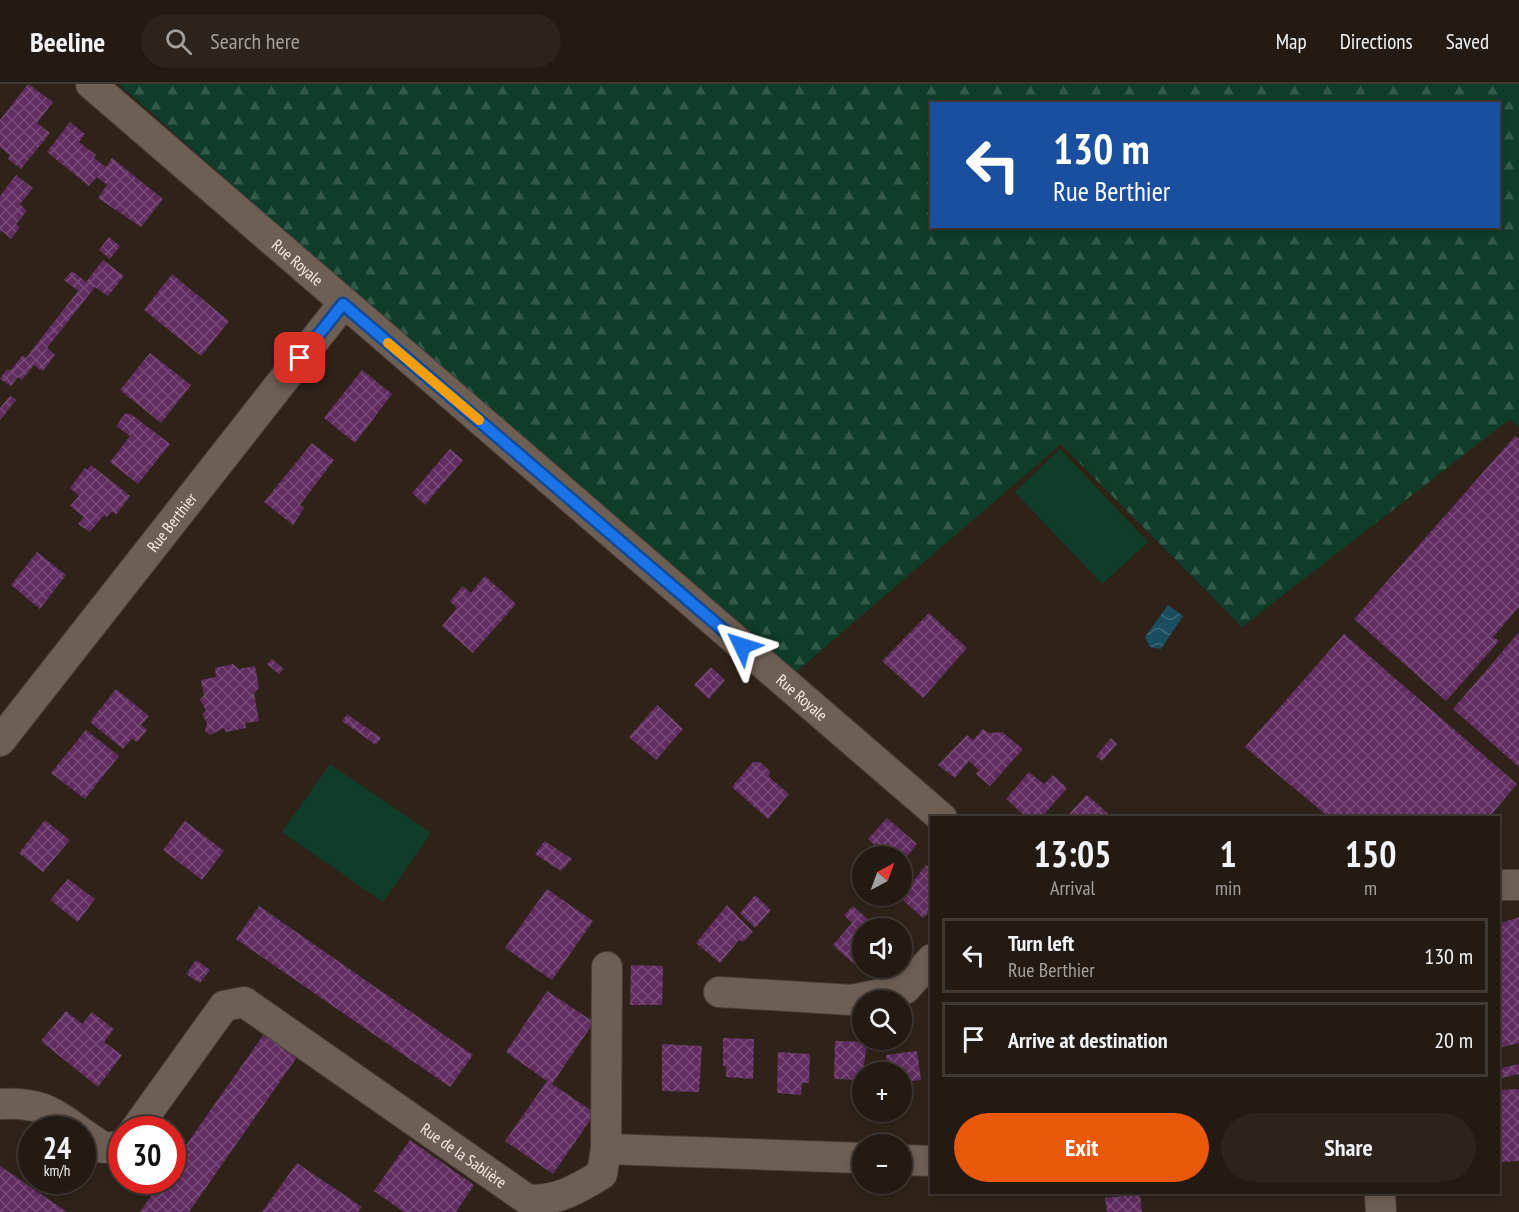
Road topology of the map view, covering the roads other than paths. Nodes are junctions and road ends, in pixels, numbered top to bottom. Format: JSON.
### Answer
{"nodes":[{"id":1,"x":91,"y":84,"type":"edge"},
{"id":2,"x":343,"y":304,"type":"junction"},
{"id":3,"x":0,"y":741,"type":"edge"},
{"id":4,"x":940,"y":816,"type":"edge"},
{"id":5,"x":1500,"y":885,"type":"edge"},
{"id":6,"x":1519,"y":885,"type":"edge"},
{"id":7,"x":930,"y":961,"type":"edge"},
{"id":8,"x":607,"y":967,"type":"dead end"},
{"id":9,"x":719,"y":992,"type":"dead end"},
{"id":10,"x":0,"y":1104,"type":"edge"},
{"id":11,"x":60,"y":1116,"type":"edge"},
{"id":12,"x":145,"y":1116,"type":"edge"},
{"id":13,"x":606,"y":1149,"type":"junction"},
{"id":14,"x":852,"y":1158,"type":"edge"},
{"id":15,"x":912,"y":1160,"type":"edge"},
{"id":16,"x":930,"y":1161,"type":"edge"},
{"id":17,"x":1380,"y":1194,"type":"edge"},
{"id":18,"x":1381,"y":1212,"type":"edge"}],
"edges":[{"from":1,"to":2,"type":"street","name":"Rue Royale"},
{"from":2,"to":3,"type":"street","name":"Rue Berthier"},
{"from":2,"to":4,"type":"street","name":"Rue Royale"},
{"from":5,"to":6,"type":"street"},
{"from":7,"to":9,"type":"street"},
{"from":8,"to":13,"type":"street","name":"Rue de la Sablière"},
{"from":10,"to":11,"type":"street"},
{"from":12,"to":13,"type":"street","name":"Rue de la Sablière"},
{"from":13,"to":14,"type":"street"},
{"from":15,"to":16,"type":"street"},
{"from":17,"to":18,"type":"street"}]}
